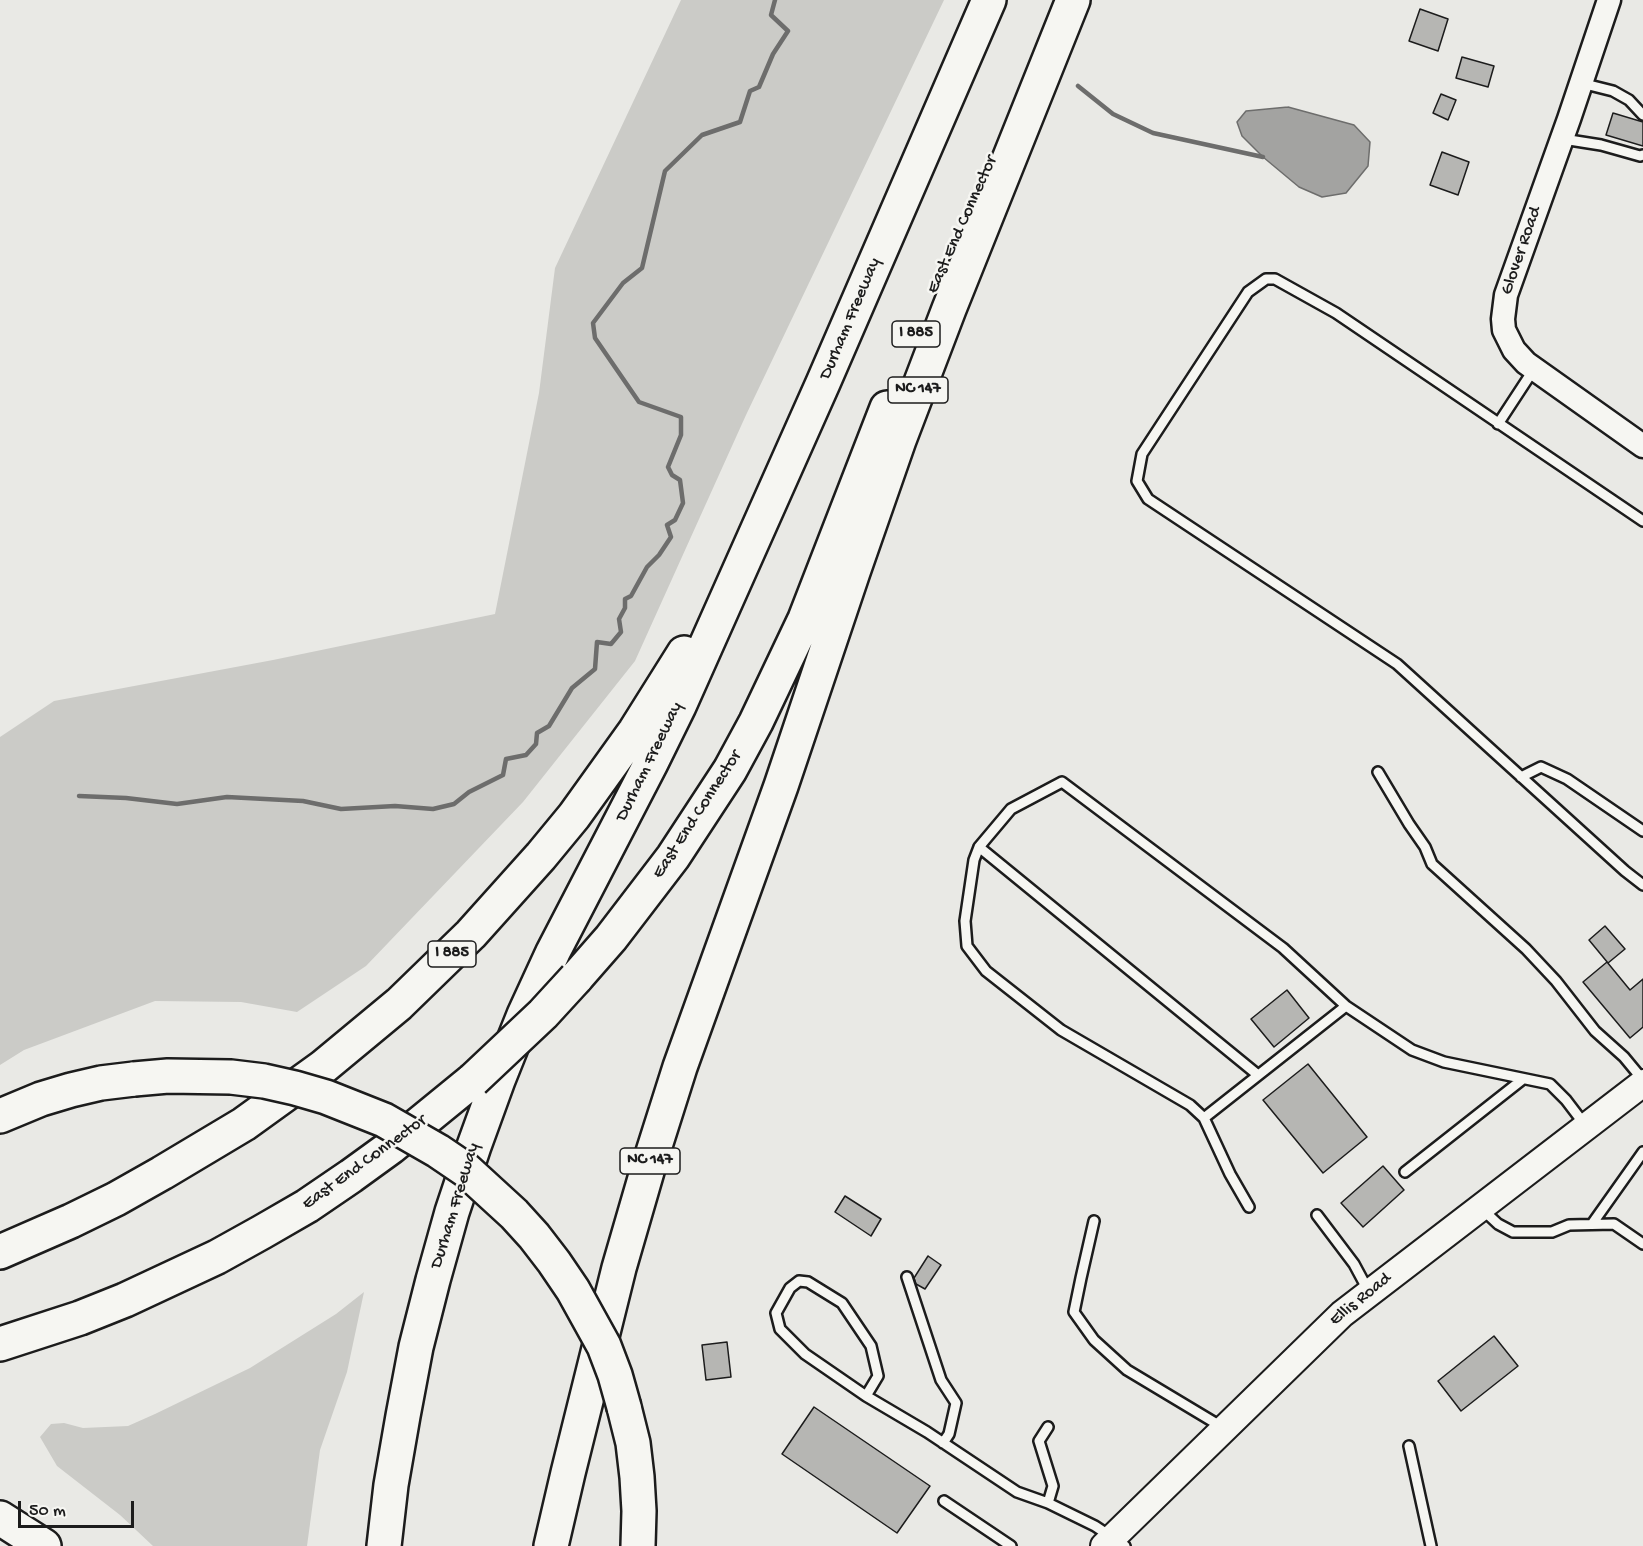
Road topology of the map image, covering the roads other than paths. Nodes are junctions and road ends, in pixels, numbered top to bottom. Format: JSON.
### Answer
{"nodes":[{"id":1,"x":989,"y":0,"type":"edge"},
{"id":2,"x":1066,"y":0,"type":"edge"},
{"id":3,"x":1072,"y":0,"type":"edge"},
{"id":4,"x":1609,"y":0,"type":"edge"},
{"id":5,"x":1581,"y":83,"type":"junction"},
{"id":6,"x":1643,"y":115,"type":"edge"},
{"id":7,"x":1562,"y":138,"type":"junction"},
{"id":8,"x":1643,"y":155,"type":"edge"},
{"id":9,"x":1534,"y":369,"type":"junction"},
{"id":10,"x":1498,"y":424,"type":"junction"},
{"id":11,"x":1643,"y":446,"type":"edge"},
{"id":12,"x":766,"y":511,"type":"junction"},
{"id":13,"x":1643,"y":521,"type":"edge"},
{"id":14,"x":1377,"y":772,"type":"dead end"},
{"id":15,"x":1521,"y":777,"type":"junction"},
{"id":16,"x":1643,"y":831,"type":"edge"},
{"id":17,"x":979,"y":847,"type":"junction"},
{"id":18,"x":1643,"y":885,"type":"edge"},
{"id":19,"x":1346,"y":1006,"type":"junction"},
{"id":20,"x":1258,"y":1075,"type":"junction"},
{"id":21,"x":1523,"y":1078,"type":"junction"},
{"id":22,"x":1643,"y":1081,"type":"edge"},
{"id":23,"x":0,"y":1116,"type":"edge"},
{"id":24,"x":1204,"y":1118,"type":"junction"},
{"id":25,"x":1586,"y":1126,"type":"junction"},
{"id":26,"x":1643,"y":1152,"type":"edge"},
{"id":27,"x":1405,"y":1172,"type":"dead end"},
{"id":28,"x":1249,"y":1207,"type":"dead end"},
{"id":29,"x":1480,"y":1208,"type":"junction"},
{"id":30,"x":1317,"y":1215,"type":"dead end"},
{"id":31,"x":1094,"y":1221,"type":"dead end"},
{"id":32,"x":1592,"y":1224,"type":"junction"},
{"id":33,"x":1643,"y":1244,"type":"edge"},
{"id":34,"x":0,"y":1252,"type":"edge"},
{"id":35,"x":907,"y":1278,"type":"dead end"},
{"id":36,"x":1370,"y":1292,"type":"junction"},
{"id":37,"x":0,"y":1344,"type":"edge"},
{"id":38,"x":866,"y":1396,"type":"junction"},
{"id":39,"x":1048,"y":1427,"type":"dead end"},
{"id":40,"x":1224,"y":1429,"type":"junction"},
{"id":41,"x":943,"y":1443,"type":"junction"},
{"id":42,"x":1409,"y":1446,"type":"dead end"},
{"id":43,"x":944,"y":1501,"type":"dead end"},
{"id":44,"x":1048,"y":1503,"type":"junction"},
{"id":45,"x":0,"y":1518,"type":"edge"},
{"id":46,"x":1114,"y":1543,"type":"edge"},
{"id":47,"x":44,"y":1546,"type":"edge"},
{"id":48,"x":384,"y":1546,"type":"edge"},
{"id":49,"x":551,"y":1546,"type":"edge"},
{"id":50,"x":638,"y":1546,"type":"edge"},
{"id":51,"x":1011,"y":1546,"type":"edge"},
{"id":52,"x":1431,"y":1546,"type":"edge"}],
"edges":[{"from":1,"to":12,"type":"highway","name":"Durham Freeway","number":"I 885"},
{"from":2,"to":37,"type":"highway","name":"East End Connector","number":"I 885","bridge":true},
{"from":3,"to":49,"type":"highway","number":"NC 147"},
{"from":4,"to":5,"type":"street","name":"Glover Road"},
{"from":5,"to":6,"type":"lane"},
{"from":5,"to":7,"type":"street","name":"Glover Road"},
{"from":7,"to":8,"type":"lane"},
{"from":7,"to":9,"type":"street","name":"Glover Road"},
{"from":9,"to":10,"type":"lane"},
{"from":9,"to":11,"type":"street","name":"Glover Road"},
{"from":10,"to":13,"type":"lane"},
{"from":10,"to":15,"type":"lane"},
{"from":12,"to":34,"type":"highway","number":"I 885"},
{"from":12,"to":48,"type":"highway","name":"Durham Freeway"},
{"from":14,"to":22,"type":"lane"},
{"from":15,"to":16,"type":"lane"},
{"from":15,"to":18,"type":"lane"},
{"from":17,"to":19,"type":"lane"},
{"from":17,"to":20,"type":"lane"},
{"from":17,"to":24,"type":"lane"},
{"from":19,"to":20,"type":"lane"},
{"from":19,"to":21,"type":"lane"},
{"from":20,"to":24,"type":"lane"},
{"from":21,"to":25,"type":"lane"},
{"from":21,"to":27,"type":"lane"},
{"from":22,"to":25,"type":"main road","name":"Ellis Road"},
{"from":23,"to":50,"type":"highway","bridge":true},
{"from":24,"to":28,"type":"lane"},
{"from":25,"to":29,"type":"main road","name":"Ellis Road"},
{"from":26,"to":32,"type":"lane"},
{"from":29,"to":32,"type":"lane"},
{"from":29,"to":36,"type":"main road","name":"Ellis Road"},
{"from":30,"to":36,"type":"lane"},
{"from":31,"to":40,"type":"lane"},
{"from":32,"to":33,"type":"lane"},
{"from":35,"to":41,"type":"lane"},
{"from":36,"to":40,"type":"main road","name":"Ellis Road"},
{"from":38,"to":38,"type":"lane"},
{"from":38,"to":41,"type":"lane"},
{"from":39,"to":44,"type":"lane"},
{"from":40,"to":46,"type":"main road","name":"Ellis Road"},
{"from":41,"to":44,"type":"lane"},
{"from":42,"to":52,"type":"lane"},
{"from":43,"to":51,"type":"lane"},
{"from":44,"to":46,"type":"lane"},
{"from":45,"to":47,"type":"highway"}]}
